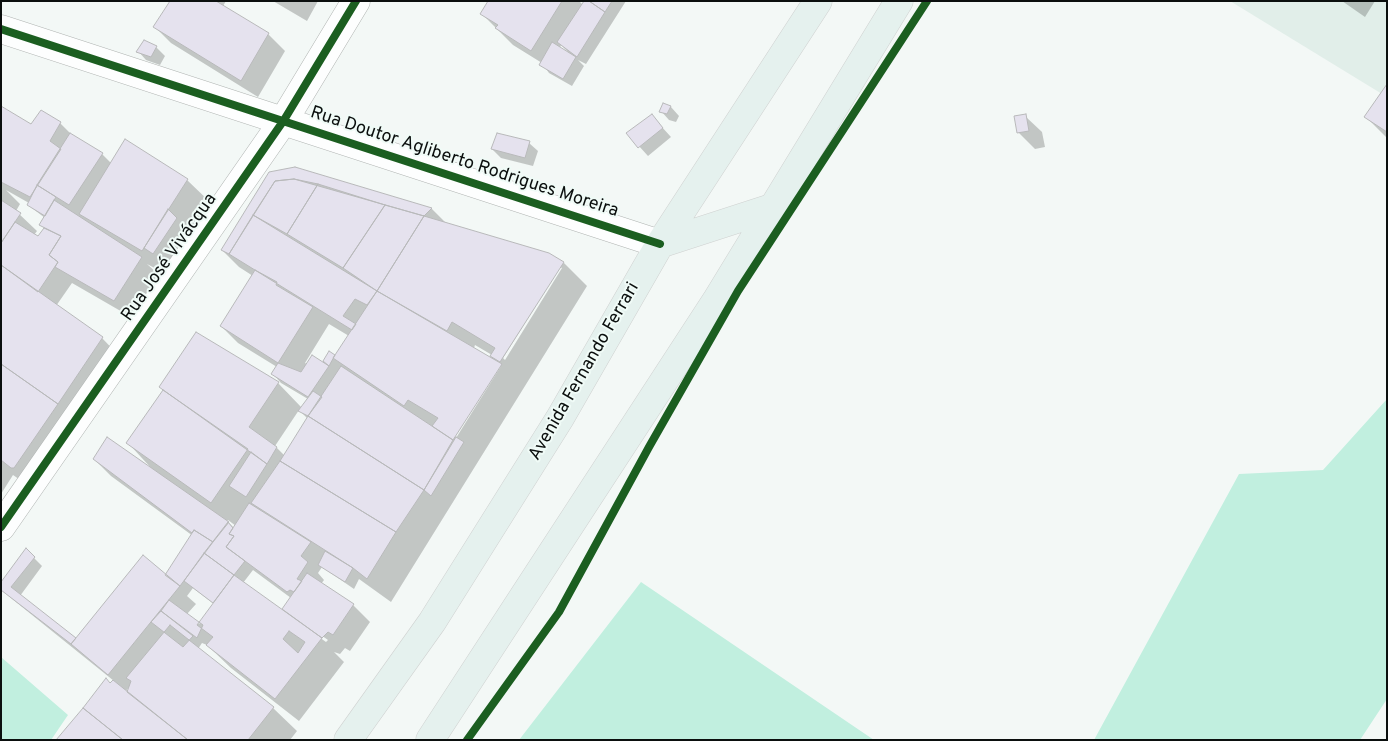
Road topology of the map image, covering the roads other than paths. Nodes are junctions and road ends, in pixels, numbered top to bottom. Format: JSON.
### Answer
{"nodes":[{"id":1,"x":356,"y":1,"type":"edge"},
{"id":2,"x":818,"y":1,"type":"edge"},
{"id":3,"x":899,"y":1,"type":"edge"},
{"id":4,"x":1,"y":29,"type":"edge"},
{"id":5,"x":284,"y":120,"type":"junction"},
{"id":6,"x":771,"y":208,"type":"junction"},
{"id":7,"x":660,"y":244,"type":"junction"},
{"id":8,"x":1,"y":527,"type":"edge"},
{"id":9,"x":348,"y":740,"type":"edge"},
{"id":10,"x":430,"y":740,"type":"edge"}],
"edges":[{"from":1,"to":5,"type":"street","name":"Rua José Vivácqua"},
{"from":2,"to":7,"type":"main road","name":"Avenida Fernando Ferrari"},
{"from":3,"to":6,"type":"main road"},
{"from":4,"to":5,"type":"street","name":"Rua Doutor Agliberto Rodrigues Moreira"},
{"from":5,"to":7,"type":"street","name":"Rua Doutor Agliberto Rodrigues Moreira"},
{"from":5,"to":8,"type":"street","name":"Rua José Vivácqua"},
{"from":6,"to":7,"type":"main road"},
{"from":6,"to":10,"type":"main road"},
{"from":7,"to":9,"type":"main road","name":"Avenida Fernando Ferrari"}]}
